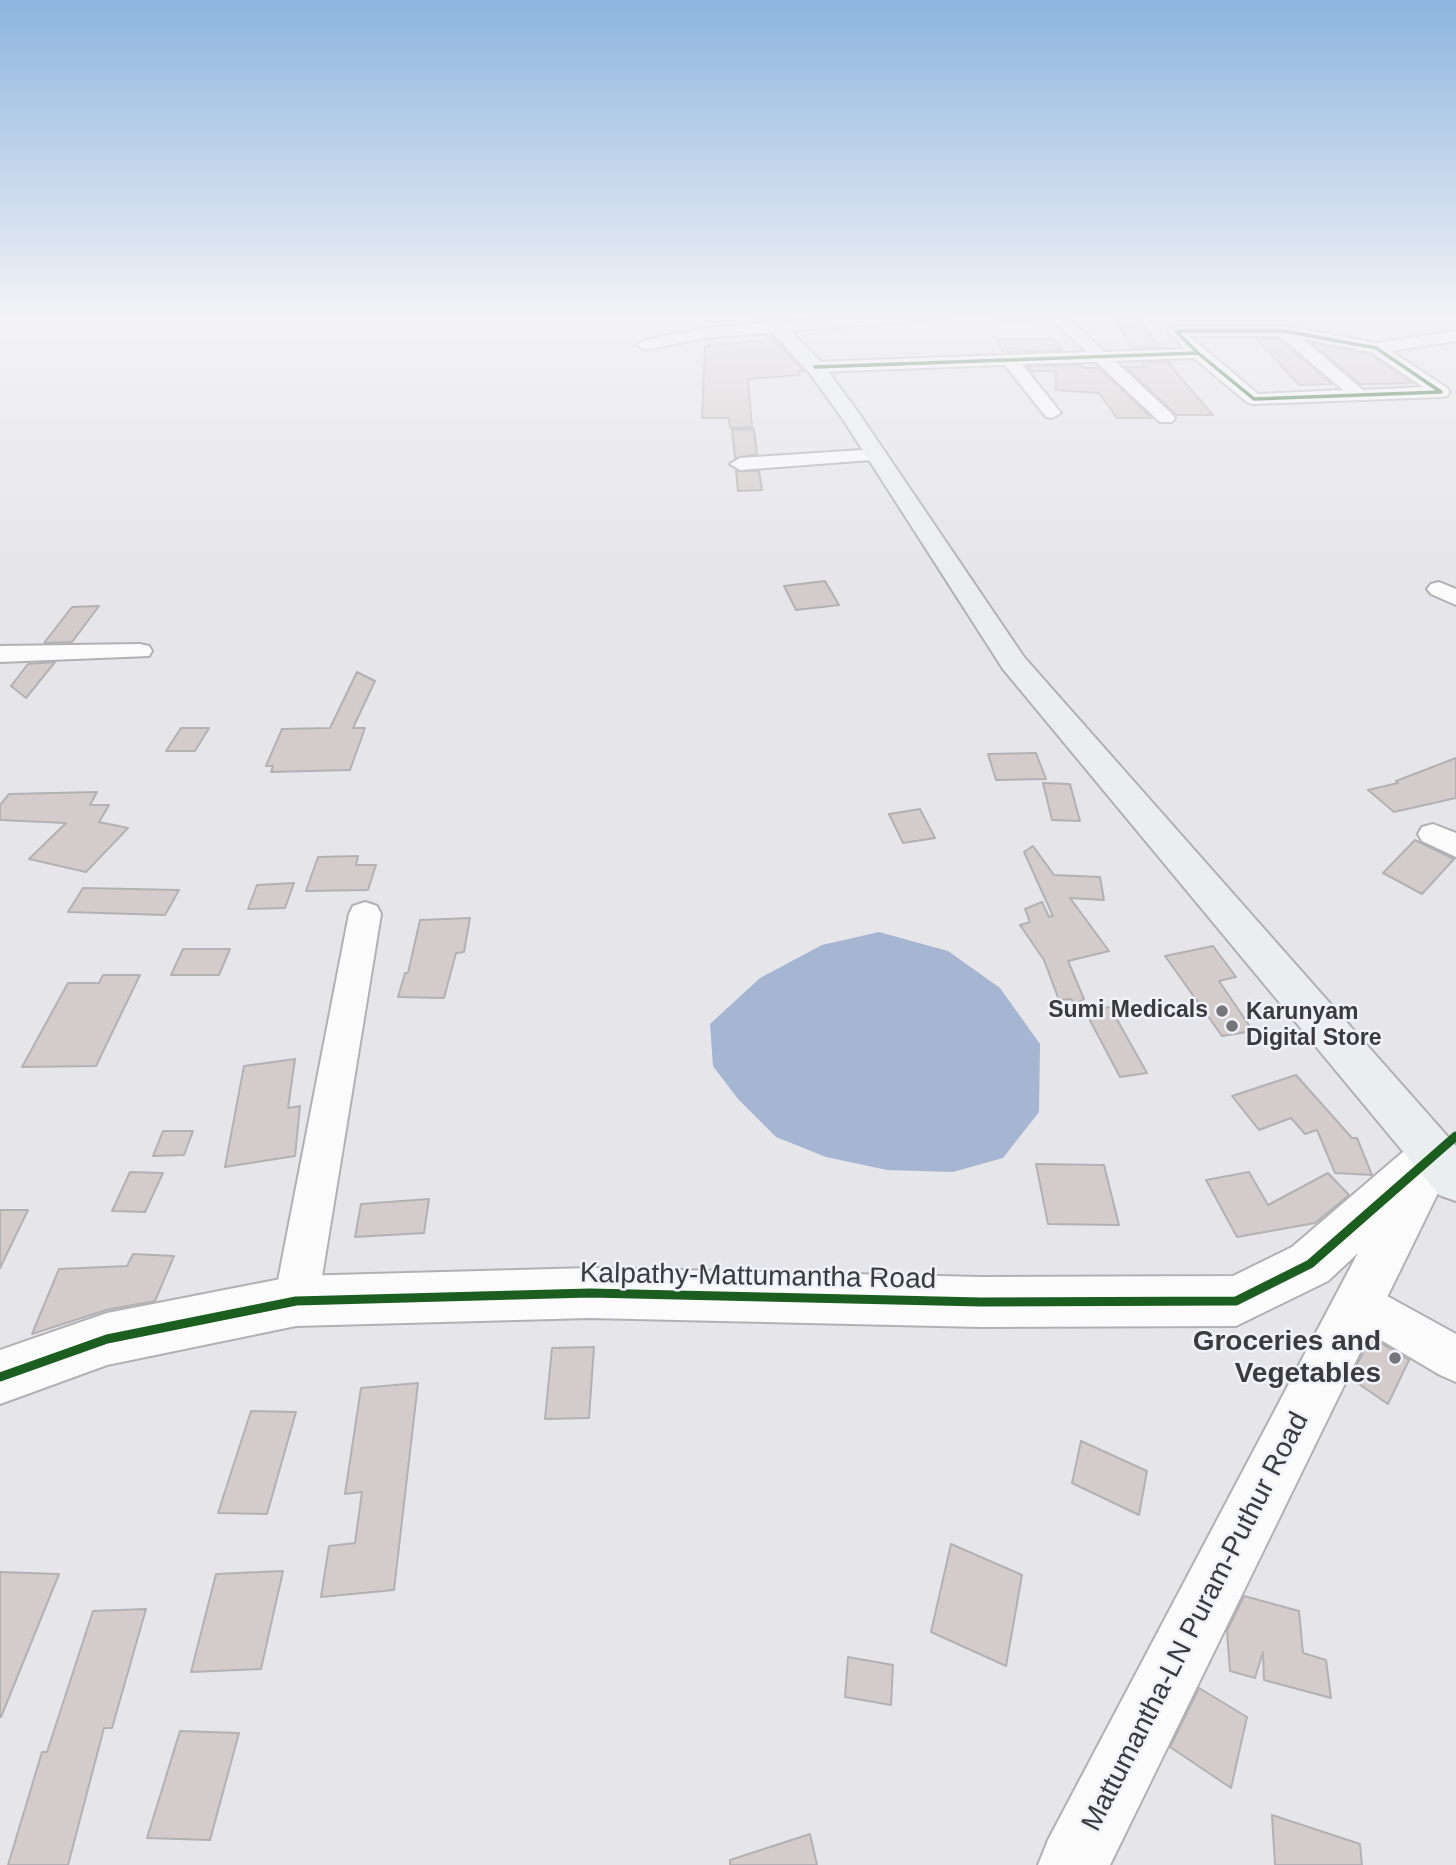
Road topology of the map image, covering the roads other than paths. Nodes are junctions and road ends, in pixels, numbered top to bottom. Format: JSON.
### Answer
{"nodes":[{"id":1,"x":839,"y":400,"type":"edge"},
{"id":2,"x":1042,"y":400,"type":"edge"},
{"id":3,"x":1146,"y":400,"type":"edge"},
{"id":4,"x":1052,"y":413,"type":"dead end"},
{"id":5,"x":1166,"y":418,"type":"dead end"},
{"id":6,"x":877,"y":455,"type":"junction"},
{"id":7,"x":740,"y":464,"type":"dead end"},
{"id":8,"x":140,"y":651,"type":"dead end"},
{"id":9,"x":0,"y":654,"type":"edge"},
{"id":10,"x":365,"y":914,"type":"dead end"},
{"id":11,"x":1449,"y":1157,"type":"edge"},
{"id":12,"x":296,"y":1301,"type":"junction"},
{"id":13,"x":1359,"y":1302,"type":"junction"},
{"id":14,"x":1456,"y":1359,"type":"edge"},
{"id":15,"x":0,"y":1377,"type":"edge"},
{"id":16,"x":1094,"y":1850,"type":"edge"}],
"edges":[{"from":1,"to":6,"type":"main road"},
{"from":2,"to":4,"type":"street"},
{"from":3,"to":5,"type":"street"},
{"from":6,"to":7,"type":"street"},
{"from":6,"to":11,"type":"main road"},
{"from":8,"to":9,"type":"street"},
{"from":10,"to":12,"type":"street"},
{"from":11,"to":12,"type":"street","name":"Kalpathy-Mattumantha Road"},
{"from":11,"to":13,"type":"street","name":"Mattumantha-LN Puram-Puthur Road"},
{"from":12,"to":15,"type":"street","name":"Kalpathy-Mattumantha Road"},
{"from":13,"to":14,"type":"street"},
{"from":13,"to":16,"type":"street","name":"Mattumantha-LN Puram-Puthur Road"}]}
